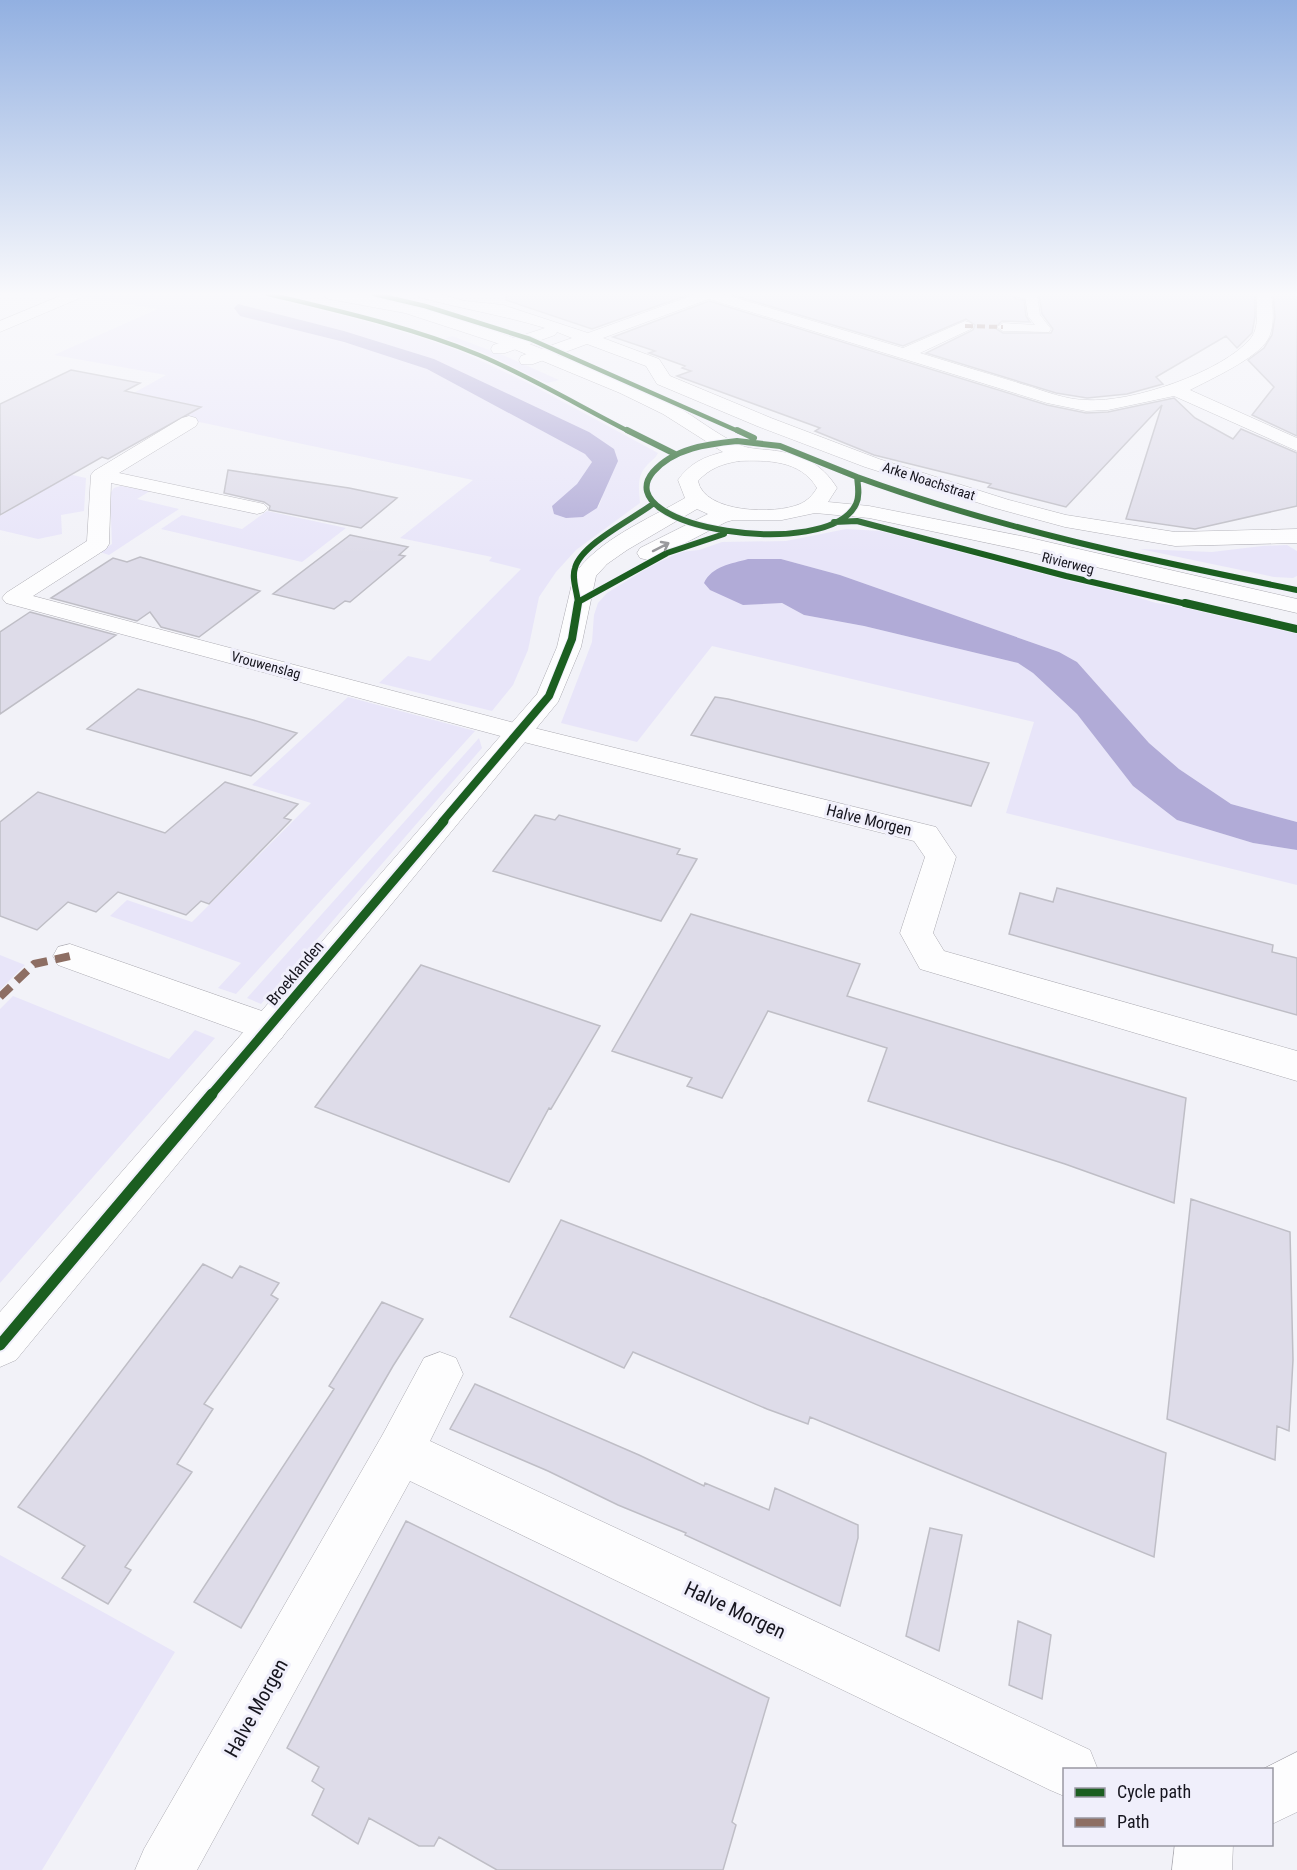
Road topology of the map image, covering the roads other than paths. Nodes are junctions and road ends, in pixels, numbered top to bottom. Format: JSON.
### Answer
{"nodes":[{"id":1,"x":581,"y":381,"type":"edge"},
{"id":2,"x":604,"y":381,"type":"edge"},
{"id":3,"x":666,"y":381,"type":"edge"},
{"id":4,"x":996,"y":381,"type":"edge"},
{"id":5,"x":1193,"y":381,"type":"edge"},
{"id":6,"x":1176,"y":390,"type":"junction"},
{"id":7,"x":189,"y":422,"type":"dead end"},
{"id":8,"x":1297,"y":445,"type":"edge"},
{"id":9,"x":750,"y":454,"type":"junction"},
{"id":10,"x":706,"y":463,"type":"junction"},
{"id":11,"x":101,"y":475,"type":"junction"},
{"id":12,"x":826,"y":488,"type":"junction"},
{"id":13,"x":697,"y":500,"type":"junction"},
{"id":14,"x":810,"y":507,"type":"junction"},
{"id":15,"x":257,"y":508,"type":"dead end"},
{"id":16,"x":733,"y":513,"type":"junction"},
{"id":17,"x":1297,"y":536,"type":"edge"},
{"id":18,"x":1026,"y":544,"type":"junction"},
{"id":19,"x":578,"y":602,"type":"junction"},
{"id":20,"x":7,"y":603,"type":"edge"},
{"id":21,"x":1297,"y":606,"type":"edge"},
{"id":22,"x":518,"y":732,"type":"junction"},
{"id":23,"x":70,"y":956,"type":"dead end"},
{"id":24,"x":269,"y":1028,"type":"junction"},
{"id":25,"x":1297,"y":1066,"type":"edge"},
{"id":26,"x":0,"y":1345,"type":"edge"},
{"id":27,"x":440,"y":1374,"type":"dead end"},
{"id":28,"x":400,"y":1451,"type":"junction"},
{"id":29,"x":1066,"y":1768,"type":"edge"},
{"id":30,"x":1297,"y":1780,"type":"edge"},
{"id":31,"x":1273,"y":1794,"type":"edge"},
{"id":32,"x":1203,"y":1846,"type":"edge"},
{"id":33,"x":165,"y":1870,"type":"edge"},
{"id":34,"x":1202,"y":1870,"type":"edge"}],
"edges":[{"from":1,"to":10,"type":"street"},
{"from":2,"to":9,"type":"street"},
{"from":3,"to":17,"type":"street","name":"Arke Noachstraat"},
{"from":4,"to":6,"type":"street"},
{"from":5,"to":6,"type":"street"},
{"from":6,"to":8,"type":"street"},
{"from":7,"to":11,"type":"street"},
{"from":9,"to":10,"type":"street"},
{"from":9,"to":12,"type":"street"},
{"from":10,"to":13,"type":"street"},
{"from":11,"to":15,"type":"street"},
{"from":11,"to":20,"type":"street","name":"Vrouwenslag"},
{"from":12,"to":14,"type":"street"},
{"from":12,"to":18,"type":"street","name":"Rivierweg"},
{"from":13,"to":16,"type":"street"},
{"from":13,"to":19,"type":"street","name":"Broeklanden"},
{"from":14,"to":16,"type":"street","name":"Rivierweg"},
{"from":14,"to":18,"type":"street","name":"Rivierweg"},
{"from":19,"to":16,"type":"street","one_way":true},
{"from":18,"to":21,"type":"street","name":"Rivierweg"},
{"from":19,"to":22,"type":"street","name":"Broeklanden"},
{"from":20,"to":22,"type":"street","name":"Vrouwenslag"},
{"from":22,"to":24,"type":"street","name":"Broeklanden"},
{"from":22,"to":25,"type":"street","name":"Halve Morgen"},
{"from":23,"to":24,"type":"street"},
{"from":24,"to":26,"type":"street","name":"Broeklanden"},
{"from":27,"to":28,"type":"street","name":"Halve Morgen"},
{"from":28,"to":29,"type":"street","name":"Halve Morgen"},
{"from":28,"to":33,"type":"street","name":"Halve Morgen"},
{"from":30,"to":31,"type":"street"},
{"from":32,"to":34,"type":"street"}]}
